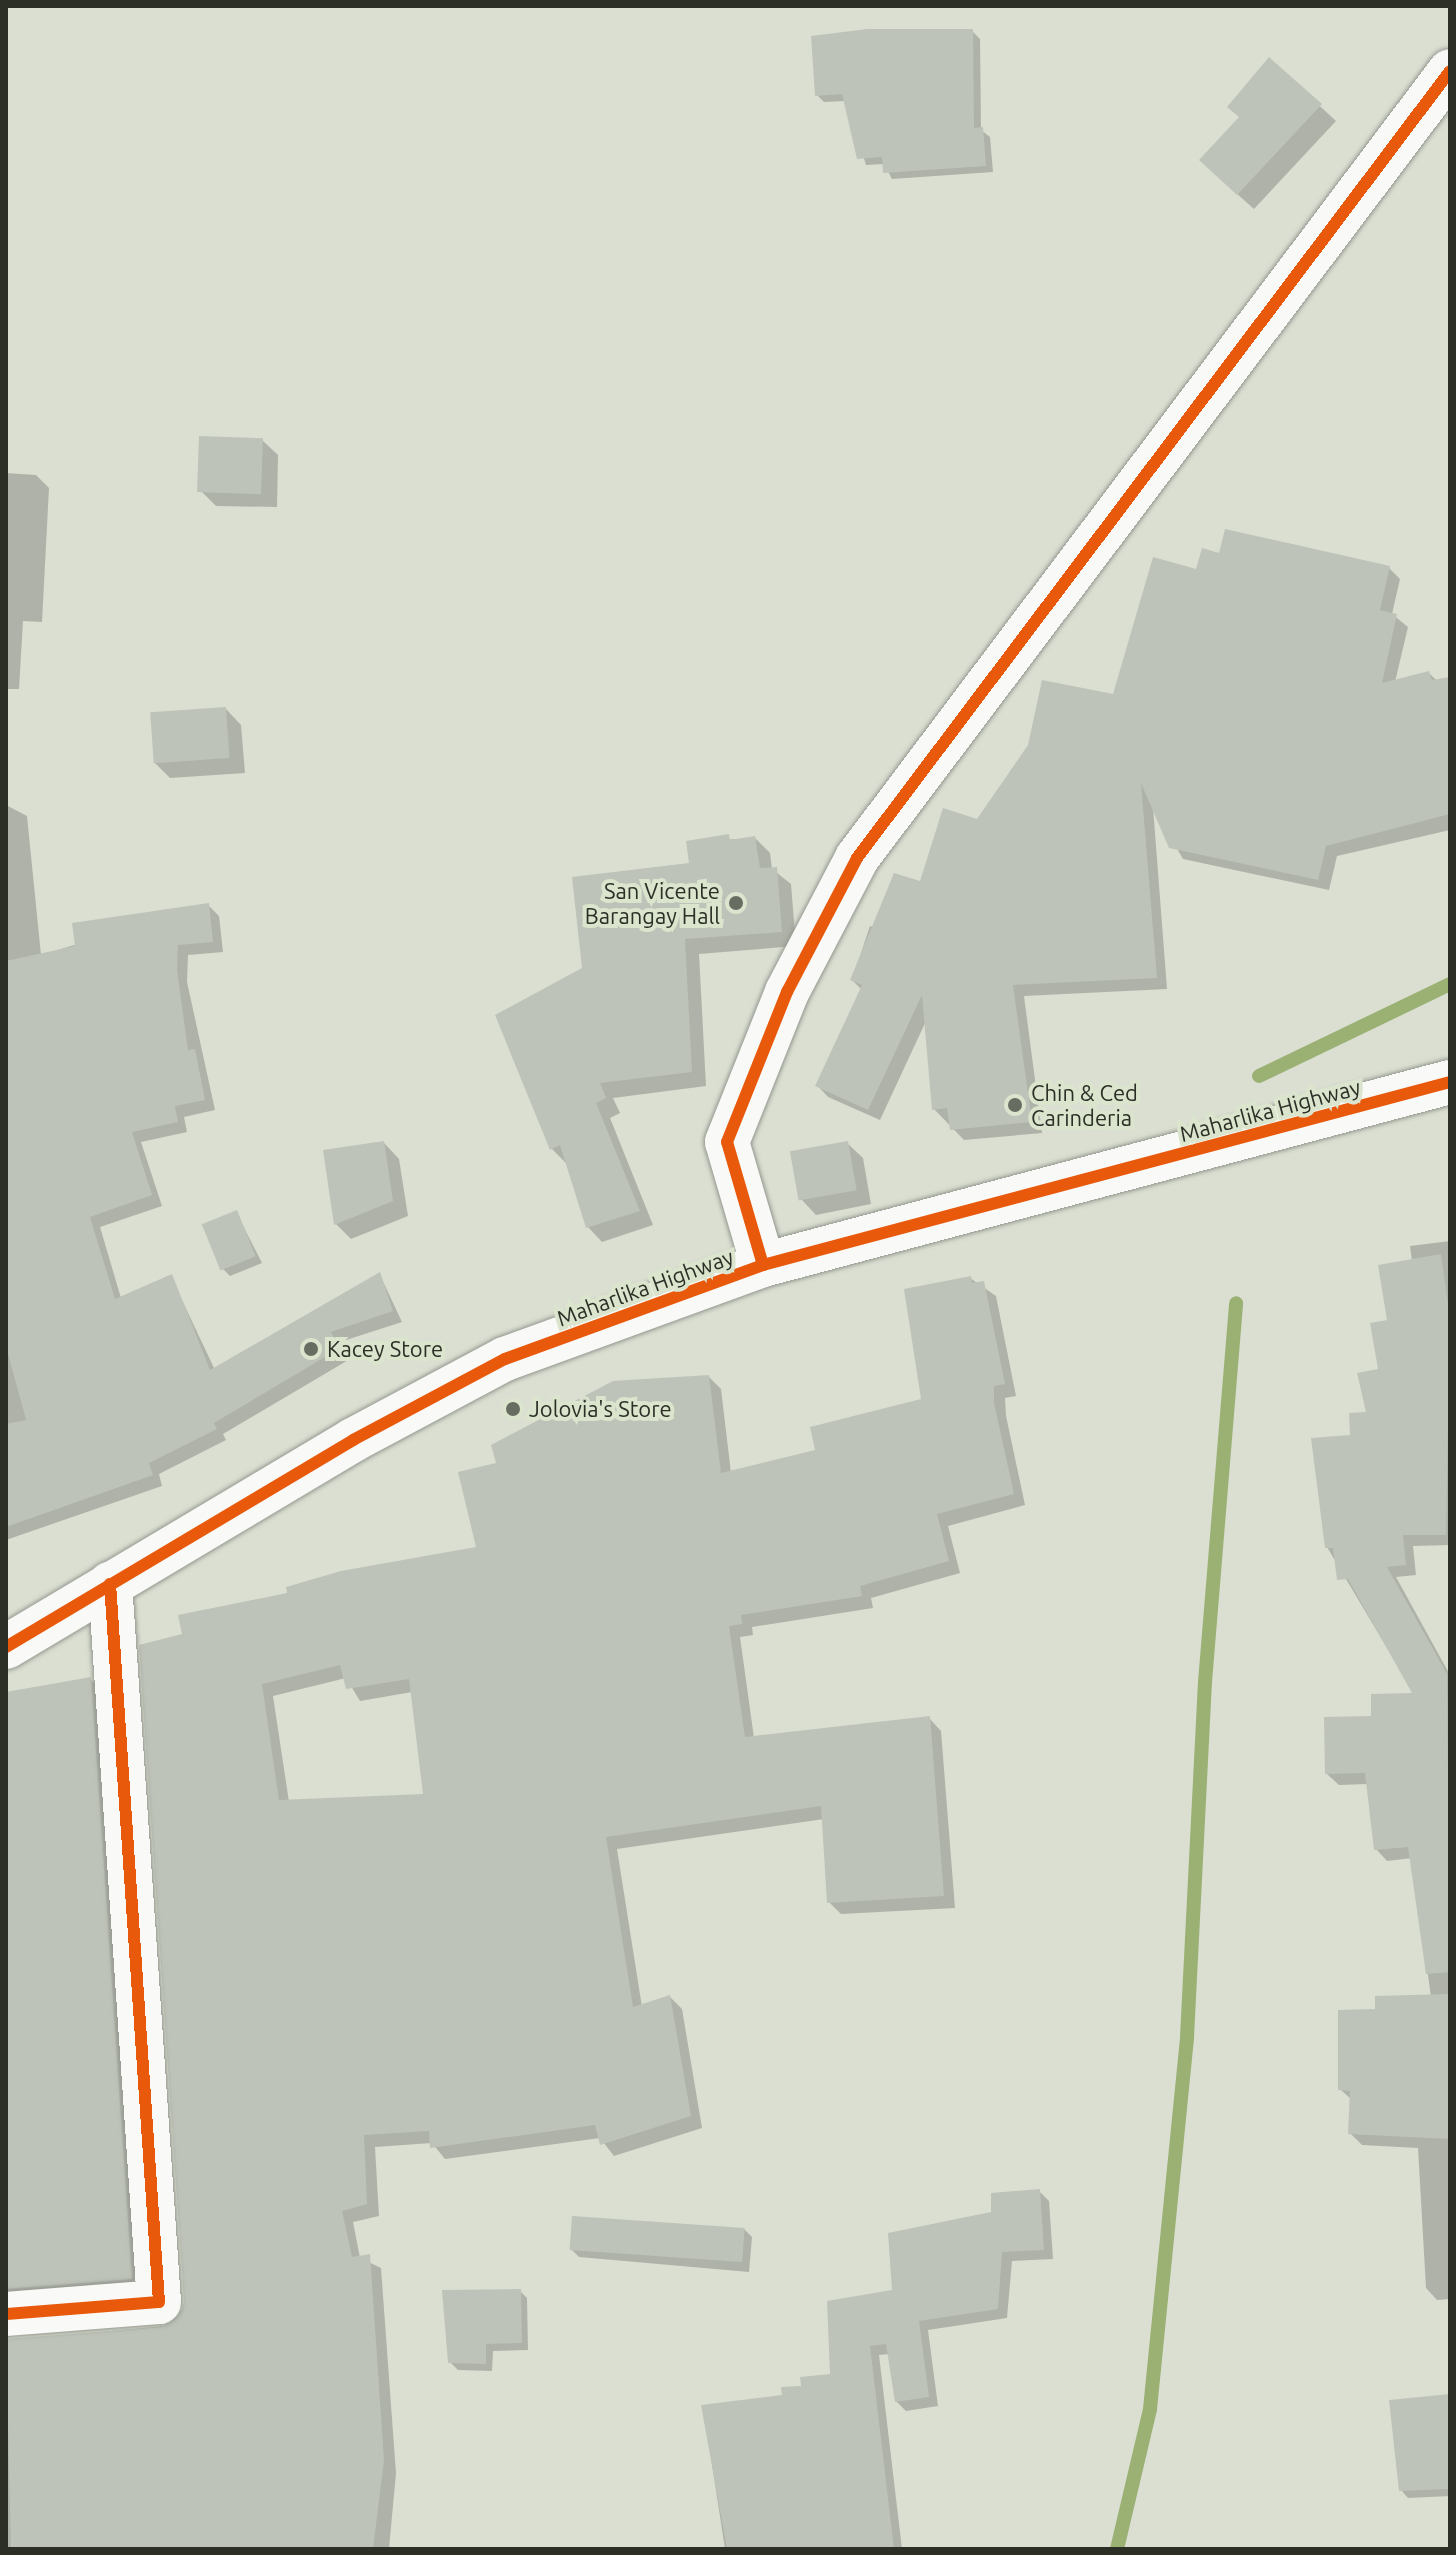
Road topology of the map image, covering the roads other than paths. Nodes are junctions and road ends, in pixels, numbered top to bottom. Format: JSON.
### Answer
{"nodes":[{"id":1,"x":1450,"y":71,"type":"edge"},
{"id":2,"x":1450,"y":1082,"type":"edge"},
{"id":3,"x":763,"y":1265,"type":"junction"},
{"id":4,"x":110,"y":1584,"type":"junction"},
{"id":5,"x":6,"y":1647,"type":"edge"},
{"id":6,"x":6,"y":2314,"type":"edge"}],
"edges":[{"from":1,"to":3,"type":"main road"},
{"from":2,"to":3,"type":"main road","name":"Maharlika Highway"},
{"from":3,"to":4,"type":"main road","name":"Maharlika Highway"},
{"from":4,"to":5,"type":"main road","name":"Maharlika Highway"},
{"from":4,"to":6,"type":"main road"}]}
